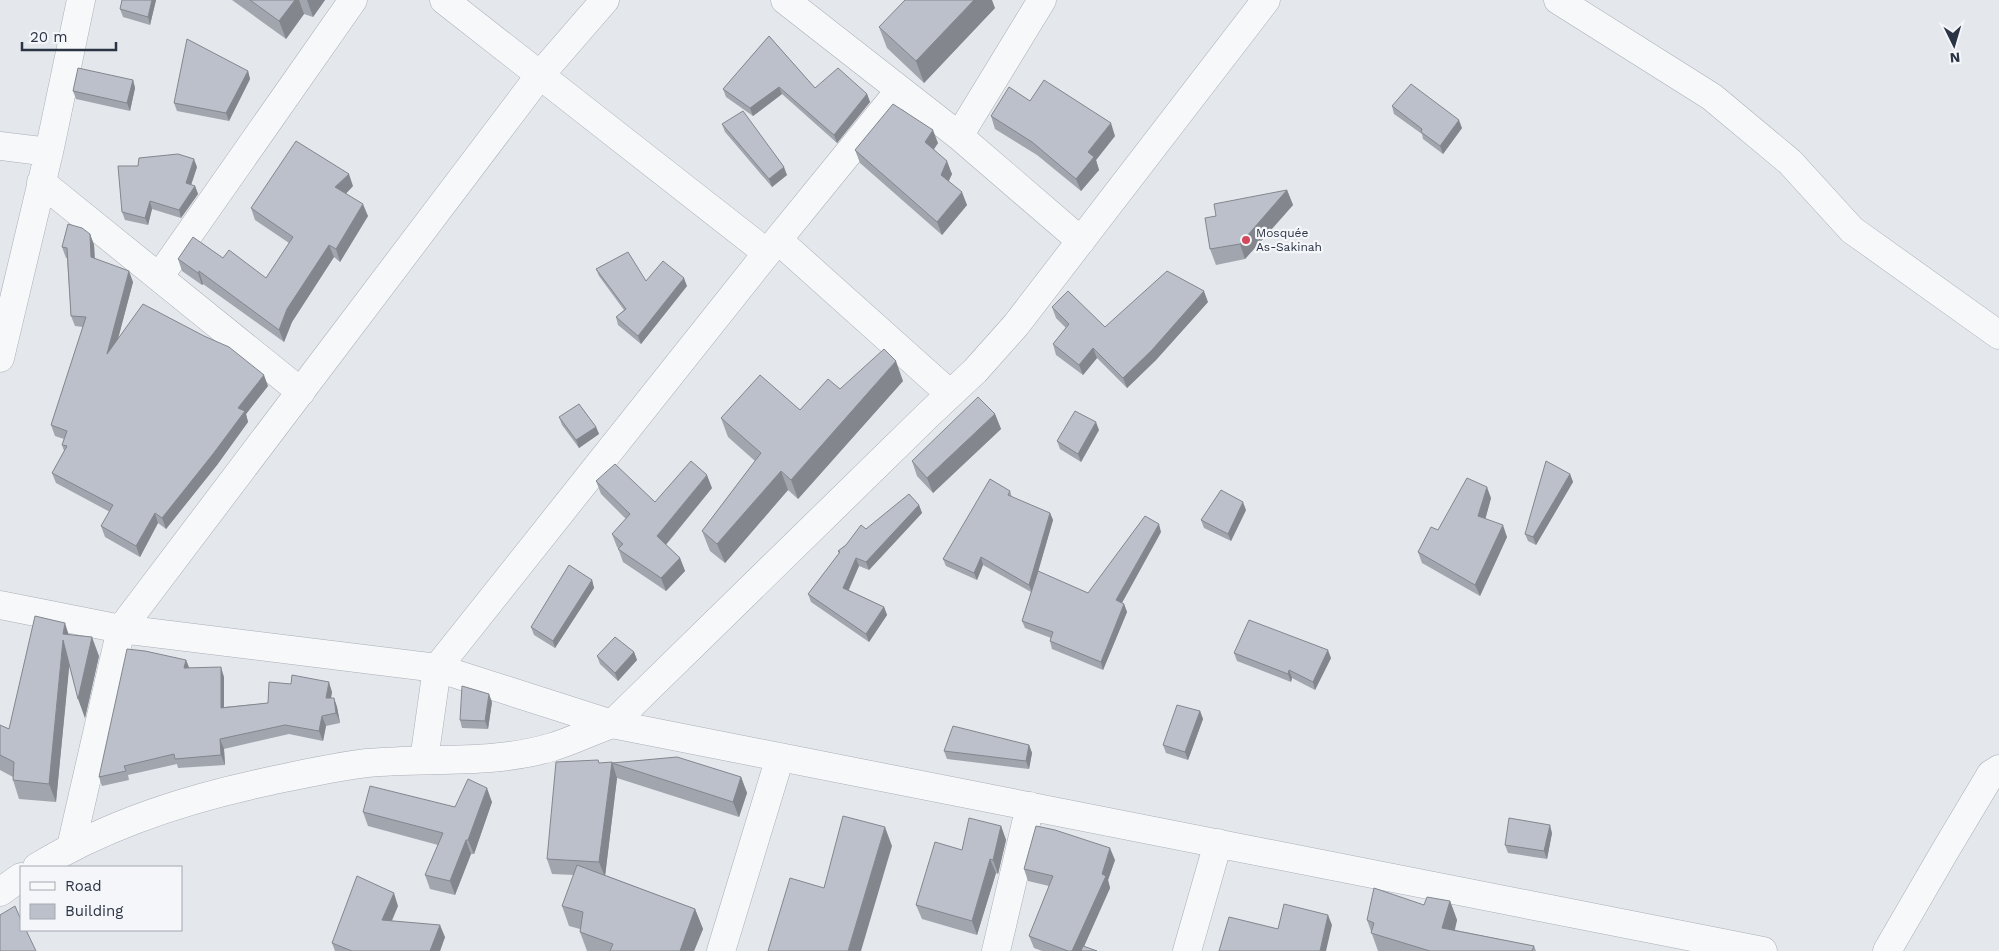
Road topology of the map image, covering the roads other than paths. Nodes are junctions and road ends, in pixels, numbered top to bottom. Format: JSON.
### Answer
{"nodes":[{"id":1,"x":82,"y":0,"type":"edge"},
{"id":2,"x":353,"y":0,"type":"edge"},
{"id":3,"x":444,"y":0,"type":"edge"},
{"id":4,"x":605,"y":0,"type":"edge"},
{"id":5,"x":785,"y":0,"type":"edge"},
{"id":6,"x":1042,"y":0,"type":"edge"},
{"id":7,"x":1266,"y":0,"type":"edge"},
{"id":8,"x":1558,"y":0,"type":"edge"},
{"id":9,"x":540,"y":75,"type":"junction"},
{"id":10,"x":900,"y":91,"type":"junction"},
{"id":11,"x":959,"y":136,"type":"junction"},
{"id":12,"x":0,"y":146,"type":"edge"},
{"id":13,"x":49,"y":152,"type":"junction"},
{"id":14,"x":41,"y":182,"type":"junction"},
{"id":15,"x":1081,"y":241,"type":"junction"},
{"id":16,"x":773,"y":246,"type":"junction"},
{"id":17,"x":159,"y":277,"type":"junction"},
{"id":18,"x":1999,"y":335,"type":"edge"},
{"id":19,"x":0,"y":358,"type":"edge"},
{"id":20,"x":301,"y":392,"type":"junction"},
{"id":21,"x":950,"y":394,"type":"junction"},
{"id":22,"x":0,"y":605,"type":"edge"},
{"id":23,"x":121,"y":629,"type":"junction"},
{"id":24,"x":437,"y":668,"type":"junction"},
{"id":25,"x":612,"y":724,"type":"junction"},
{"id":26,"x":780,"y":757,"type":"junction"},
{"id":27,"x":424,"y":760,"type":"junction"},
{"id":28,"x":1999,"y":769,"type":"edge"},
{"id":29,"x":1030,"y":806,"type":"junction"},
{"id":30,"x":1218,"y":843,"type":"junction"},
{"id":31,"x":71,"y":846,"type":"junction"},
{"id":32,"x":39,"y":866,"type":"edge"},
{"id":33,"x":20,"y":878,"type":"edge"},
{"id":34,"x":0,"y":892,"type":"edge"},
{"id":35,"x":1676,"y":943,"type":"edge"},
{"id":36,"x":721,"y":951,"type":"edge"},
{"id":37,"x":996,"y":951,"type":"edge"},
{"id":38,"x":1187,"y":951,"type":"edge"},
{"id":39,"x":1763,"y":951,"type":"edge"},
{"id":40,"x":1887,"y":951,"type":"edge"}],
"edges":[{"from":1,"to":13,"type":"street"},
{"from":2,"to":17,"type":"street"},
{"from":3,"to":9,"type":"street"},
{"from":4,"to":9,"type":"street"},
{"from":5,"to":10,"type":"street"},
{"from":6,"to":11,"type":"street"},
{"from":7,"to":15,"type":"street"},
{"from":8,"to":18,"type":"street"},
{"from":9,"to":16,"type":"street"},
{"from":9,"to":20,"type":"street"},
{"from":10,"to":11,"type":"street"},
{"from":10,"to":16,"type":"street"},
{"from":11,"to":15,"type":"street"},
{"from":12,"to":13,"type":"street"},
{"from":13,"to":14,"type":"street"},
{"from":14,"to":17,"type":"street"},
{"from":14,"to":19,"type":"street"},
{"from":15,"to":21,"type":"street"},
{"from":16,"to":21,"type":"street"},
{"from":16,"to":24,"type":"street"},
{"from":17,"to":20,"type":"street"},
{"from":20,"to":23,"type":"street"},
{"from":21,"to":25,"type":"street"},
{"from":22,"to":23,"type":"street"},
{"from":23,"to":24,"type":"street"},
{"from":23,"to":31,"type":"street"},
{"from":24,"to":25,"type":"street"},
{"from":24,"to":27,"type":"street"},
{"from":25,"to":26,"type":"street"},
{"from":25,"to":27,"type":"street"},
{"from":26,"to":29,"type":"street"},
{"from":26,"to":36,"type":"street"},
{"from":27,"to":31,"type":"street"},
{"from":28,"to":40,"type":"street"},
{"from":29,"to":30,"type":"street"},
{"from":29,"to":37,"type":"street"},
{"from":30,"to":35,"type":"street"},
{"from":30,"to":38,"type":"street"},
{"from":31,"to":32,"type":"street"},
{"from":33,"to":34,"type":"street"},
{"from":35,"to":39,"type":"street"}]}
